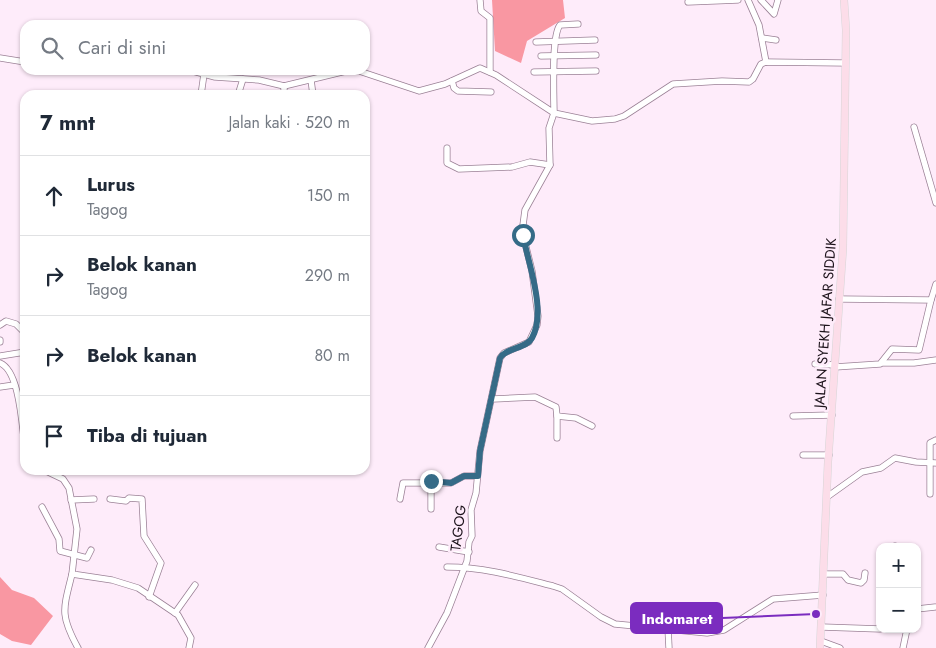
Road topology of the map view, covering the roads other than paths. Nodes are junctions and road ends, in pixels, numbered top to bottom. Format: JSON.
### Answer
{"nodes":[{"id":1,"x":480,"y":0,"type":"edge"},
{"id":2,"x":738,"y":0,"type":"edge"},
{"id":3,"x":748,"y":0,"type":"edge"},
{"id":4,"x":761,"y":0,"type":"edge"},
{"id":5,"x":778,"y":0,"type":"edge"},
{"id":6,"x":844,"y":0,"type":"edge"},
{"id":7,"x":688,"y":2,"type":"dead end"},
{"id":8,"x":578,"y":24,"type":"dead end"},
{"id":9,"x":762,"y":38,"type":"junction"},
{"id":10,"x":595,"y":40,"type":"dead end"},
{"id":11,"x":776,"y":40,"type":"dead end"},
{"id":12,"x":555,"y":41,"type":"junction"},
{"id":13,"x":536,"y":42,"type":"dead end"},
{"id":14,"x":596,"y":55,"type":"dead end"},
{"id":15,"x":541,"y":56,"type":"dead end"},
{"id":16,"x":555,"y":56,"type":"junction"},
{"id":17,"x":0,"y":58,"type":"edge"},
{"id":18,"x":20,"y":61,"type":"edge"},
{"id":19,"x":766,"y":62,"type":"junction"},
{"id":20,"x":845,"y":63,"type":"junction"},
{"id":21,"x":596,"y":71,"type":"dead end"},
{"id":22,"x":490,"y":72,"type":"junction"},
{"id":23,"x":534,"y":72,"type":"dead end"},
{"id":24,"x":555,"y":72,"type":"junction"},
{"id":25,"x":204,"y":75,"type":"edge"},
{"id":26,"x":212,"y":75,"type":"edge"},
{"id":27,"x":330,"y":75,"type":"edge"},
{"id":28,"x":370,"y":75,"type":"edge"},
{"id":29,"x":243,"y":79,"type":"junction"},
{"id":30,"x":311,"y":80,"type":"junction"},
{"id":31,"x":452,"y":81,"type":"junction"},
{"id":32,"x":284,"y":86,"type":"junction"},
{"id":33,"x":202,"y":90,"type":"edge"},
{"id":34,"x":240,"y":90,"type":"edge"},
{"id":35,"x":284,"y":90,"type":"edge"},
{"id":36,"x":312,"y":90,"type":"edge"},
{"id":37,"x":491,"y":92,"type":"dead end"},
{"id":38,"x":554,"y":113,"type":"junction"},
{"id":39,"x":914,"y":127,"type":"dead end"},
{"id":40,"x":447,"y":148,"type":"dead end"},
{"id":41,"x":550,"y":165,"type":"junction"},
{"id":42,"x":936,"y":204,"type":"edge"},
{"id":43,"x":936,"y":284,"type":"edge"},
{"id":44,"x":839,"y":299,"type":"junction"},
{"id":45,"x":932,"y":302,"type":"edge"},
{"id":46,"x":0,"y":325,"type":"edge"},
{"id":47,"x":20,"y":328,"type":"edge"},
{"id":48,"x":20,"y":353,"type":"edge"},
{"id":49,"x":0,"y":356,"type":"edge"},
{"id":50,"x":936,"y":360,"type":"edge"},
{"id":51,"x":0,"y":363,"type":"edge"},
{"id":52,"x":882,"y":363,"type":"junction"},
{"id":53,"x":814,"y":364,"type":"dead end"},
{"id":54,"x":835,"y":366,"type":"junction"},
{"id":55,"x":14,"y":385,"type":"junction"},
{"id":56,"x":0,"y":387,"type":"edge"},
{"id":57,"x":493,"y":398,"type":"junction"},
{"id":58,"x":20,"y":412,"type":"edge"},
{"id":59,"x":832,"y":415,"type":"junction"},
{"id":60,"x":557,"y":416,"type":"junction"},
{"id":61,"x":793,"y":416,"type":"dead end"},
{"id":62,"x":592,"y":426,"type":"dead end"},
{"id":63,"x":557,"y":438,"type":"dead end"},
{"id":64,"x":936,"y":440,"type":"edge"},
{"id":65,"x":803,"y":455,"type":"dead end"},
{"id":66,"x":829,"y":455,"type":"junction"},
{"id":67,"x":933,"y":463,"type":"edge"},
{"id":68,"x":58,"y":476,"type":"edge"},
{"id":69,"x":478,"y":476,"type":"junction"},
{"id":70,"x":431,"y":481,"type":"junction"},
{"id":71,"x":930,"y":494,"type":"dead end"},
{"id":72,"x":827,"y":497,"type":"junction"},
{"id":73,"x":400,"y":498,"type":"dead end"},
{"id":74,"x":94,"y":499,"type":"dead end"},
{"id":75,"x":110,"y":499,"type":"dead end"},
{"id":76,"x":71,"y":500,"type":"junction"},
{"id":77,"x":42,"y":507,"type":"dead end"},
{"id":78,"x":431,"y":509,"type":"dead end"},
{"id":79,"x":439,"y":547,"type":"dead end"},
{"id":80,"x":91,"y":550,"type":"dead end"},
{"id":81,"x":469,"y":552,"type":"junction"},
{"id":82,"x":74,"y":555,"type":"junction"},
{"id":83,"x":465,"y":567,"type":"junction"},
{"id":84,"x":447,"y":568,"type":"dead end"},
{"id":85,"x":865,"y":573,"type":"dead end"},
{"id":86,"x":72,"y":574,"type":"junction"},
{"id":87,"x":824,"y":574,"type":"junction"},
{"id":88,"x":195,"y":585,"type":"dead end"},
{"id":89,"x":823,"y":595,"type":"junction"},
{"id":90,"x":149,"y":597,"type":"junction"},
{"id":91,"x":935,"y":607,"type":"dead end"},
{"id":92,"x":921,"y":609,"type":"edge"},
{"id":93,"x":175,"y":613,"type":"junction"},
{"id":94,"x":822,"y":627,"type":"junction"},
{"id":95,"x":668,"y":628,"type":"junction"},
{"id":96,"x":876,"y":629,"type":"edge"},
{"id":97,"x":906,"y":633,"type":"edge"},
{"id":98,"x":821,"y":644,"type":"edge"},
{"id":99,"x":78,"y":648,"type":"edge"},
{"id":100,"x":189,"y":648,"type":"edge"},
{"id":101,"x":428,"y":648,"type":"edge"},
{"id":102,"x":669,"y":648,"type":"edge"},
{"id":103,"x":840,"y":648,"type":"edge"},
{"id":104,"x":903,"y":648,"type":"edge"}],
"edges":[{"from":1,"to":22,"type":"street"},
{"from":2,"to":7,"type":"street"},
{"from":3,"to":9,"type":"street"},
{"from":4,"to":5,"type":"street"},
{"from":6,"to":20,"type":"main road","name":"JALAN SYEKH JAFAR SIDDIK"},
{"from":8,"to":12,"type":"street"},
{"from":9,"to":11,"type":"street"},
{"from":9,"to":19,"type":"street"},
{"from":10,"to":12,"type":"street"},
{"from":12,"to":13,"type":"street"},
{"from":12,"to":16,"type":"street"},
{"from":14,"to":16,"type":"street"},
{"from":15,"to":16,"type":"street"},
{"from":16,"to":24,"type":"street"},
{"from":17,"to":18,"type":"street"},
{"from":19,"to":20,"type":"street"},
{"from":19,"to":38,"type":"street"},
{"from":20,"to":44,"type":"main road","name":"JALAN SYEKH JAFAR SIDDIK"},
{"from":21,"to":24,"type":"street"},
{"from":22,"to":31,"type":"street"},
{"from":22,"to":38,"type":"street"},
{"from":23,"to":24,"type":"street"},
{"from":24,"to":38,"type":"street"},
{"from":25,"to":33,"type":"street"},
{"from":26,"to":29,"type":"street"},
{"from":27,"to":30,"type":"street"},
{"from":28,"to":31,"type":"street"},
{"from":29,"to":32,"type":"street"},
{"from":29,"to":34,"type":"street"},
{"from":30,"to":32,"type":"street"},
{"from":30,"to":36,"type":"street"},
{"from":31,"to":37,"type":"street"},
{"from":32,"to":35,"type":"street"},
{"from":38,"to":41,"type":"street"},
{"from":39,"to":42,"type":"street"},
{"from":40,"to":41,"type":"street"},
{"from":41,"to":57,"type":"street","name":"TAGOG"},
{"from":43,"to":45,"type":"street"},
{"from":44,"to":45,"type":"street"},
{"from":44,"to":54,"type":"main road","name":"JALAN SYEKH JAFAR SIDDIK"},
{"from":45,"to":52,"type":"street"},
{"from":46,"to":47,"type":"street"},
{"from":48,"to":49,"type":"street"},
{"from":50,"to":52,"type":"street"},
{"from":51,"to":55,"type":"street"},
{"from":52,"to":54,"type":"street"},
{"from":53,"to":54,"type":"street"},
{"from":54,"to":59,"type":"main road","name":"JALAN SYEKH JAFAR SIDDIK"},
{"from":55,"to":56,"type":"street"},
{"from":55,"to":58,"type":"street"},
{"from":57,"to":60,"type":"street"},
{"from":57,"to":69,"type":"street","name":"TAGOG"},
{"from":59,"to":61,"type":"street"},
{"from":59,"to":66,"type":"main road","name":"JALAN SYEKH JAFAR SIDDIK"},
{"from":60,"to":62,"type":"street"},
{"from":60,"to":63,"type":"street"},
{"from":64,"to":67,"type":"street"},
{"from":65,"to":66,"type":"street"},
{"from":66,"to":72,"type":"main road","name":"JALAN SYEKH JAFAR SIDDIK"},
{"from":67,"to":71,"type":"street"},
{"from":67,"to":72,"type":"street"},
{"from":68,"to":76,"type":"street"},
{"from":69,"to":70,"type":"street"},
{"from":69,"to":81,"type":"street","name":"TAGOG"},
{"from":70,"to":73,"type":"street"},
{"from":70,"to":78,"type":"street"},
{"from":72,"to":87,"type":"main road","name":"JALAN SYEKH JAFAR SIDDIK"},
{"from":74,"to":76,"type":"street"},
{"from":75,"to":90,"type":"street"},
{"from":76,"to":82,"type":"street"},
{"from":77,"to":82,"type":"street"},
{"from":79,"to":81,"type":"street"},
{"from":80,"to":82,"type":"street"},
{"from":81,"to":83,"type":"street","name":"TAGOG"},
{"from":82,"to":86,"type":"street"},
{"from":83,"to":84,"type":"street"},
{"from":83,"to":95,"type":"street"},
{"from":83,"to":101,"type":"street","name":"TAGOG"},
{"from":85,"to":87,"type":"street"},
{"from":86,"to":90,"type":"street"},
{"from":86,"to":99,"type":"street"},
{"from":87,"to":89,"type":"main road","name":"JALAN SYEKH JAFAR SIDDIK"},
{"from":88,"to":93,"type":"street"},
{"from":89,"to":94,"type":"main road","name":"JALAN SYEKH JAFAR SIDDIK"},
{"from":89,"to":95,"type":"street"},
{"from":90,"to":93,"type":"street"},
{"from":91,"to":92,"type":"street"},
{"from":93,"to":100,"type":"street"},
{"from":94,"to":96,"type":"street"},
{"from":94,"to":98,"type":"main road","name":"JALAN SYEKH JAFAR SIDDIK"},
{"from":95,"to":102,"type":"street"},
{"from":97,"to":104,"type":"street"},
{"from":98,"to":103,"type":"street"}]}
